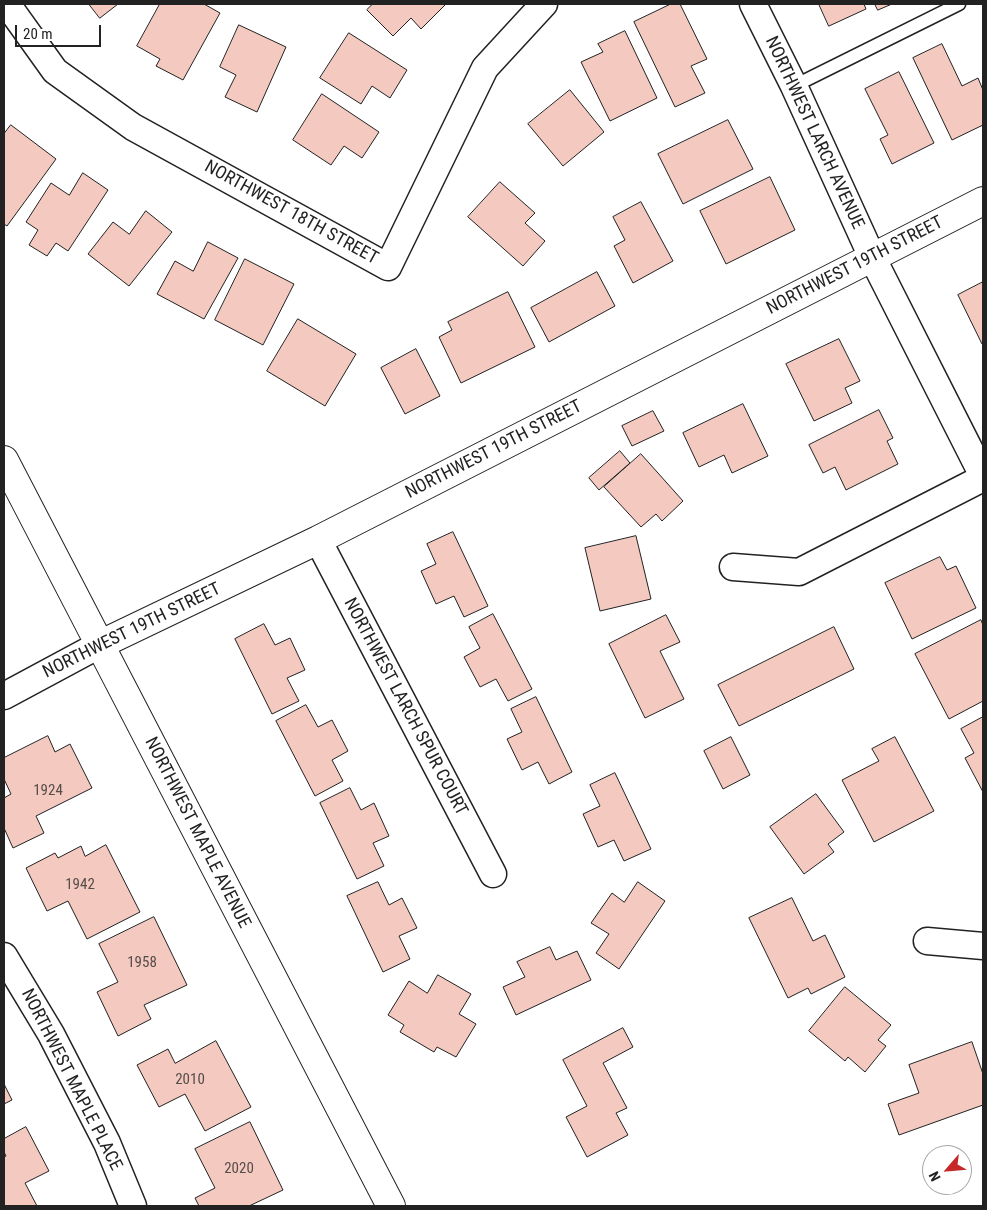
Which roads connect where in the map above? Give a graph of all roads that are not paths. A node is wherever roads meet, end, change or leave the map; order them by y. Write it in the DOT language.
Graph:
graph roads {
  1 [pos="7,4"];
  2 [pos="544,4"];
  3 [pos="753,4"];
  4 [pos="959,4"];
  5 [pos="794,86"];
  6 [pos="983,201"];
  7 [pos="872,257"];
  8 [pos="4,460"];
  9 [pos="983,477"];
  10 [pos="318,540"];
  11 [pos="733,567"];
  12 [pos="99,646"];
  13 [pos="4,696"];
  14 [pos="493,874"];
  15 [pos="927,941"];
  16 [pos="983,946"];
  17 [pos="4,956"];
  18 [pos="134,1206"];
  19 [pos="391,1206"];
  1 -- 2 [label="street, NORTHWEST 18TH STREET"];
  3 -- 5 [label="street, NORTHWEST LARCH AVENUE"];
  4 -- 5 [label="lane"];
  5 -- 7 [label="street, NORTHWEST LARCH AVENUE"];
  6 -- 7 [label="main road, NORTHWEST 19TH STREET"];
  7 -- 9 [label="street, NORTHWEST LARCH AVENUE"];
  7 -- 10 [label="main road, NORTHWEST 19TH STREET"];
  8 -- 12 [label="main road, NORTHWEST MAPLE AVENUE"];
  9 -- 11 [label="street"];
  10 -- 12 [label="main road, NORTHWEST 19TH STREET"];
  10 -- 14 [label="street, NORTHWEST LARCH SPUR COURT"];
  12 -- 13 [label="street, NORTHWEST 19TH STREET"];
  12 -- 19 [label="main road, NORTHWEST MAPLE AVENUE"];
  15 -- 16 [label="street"];
  17 -- 18 [label="street, NORTHWEST MAPLE PLACE"];
}
